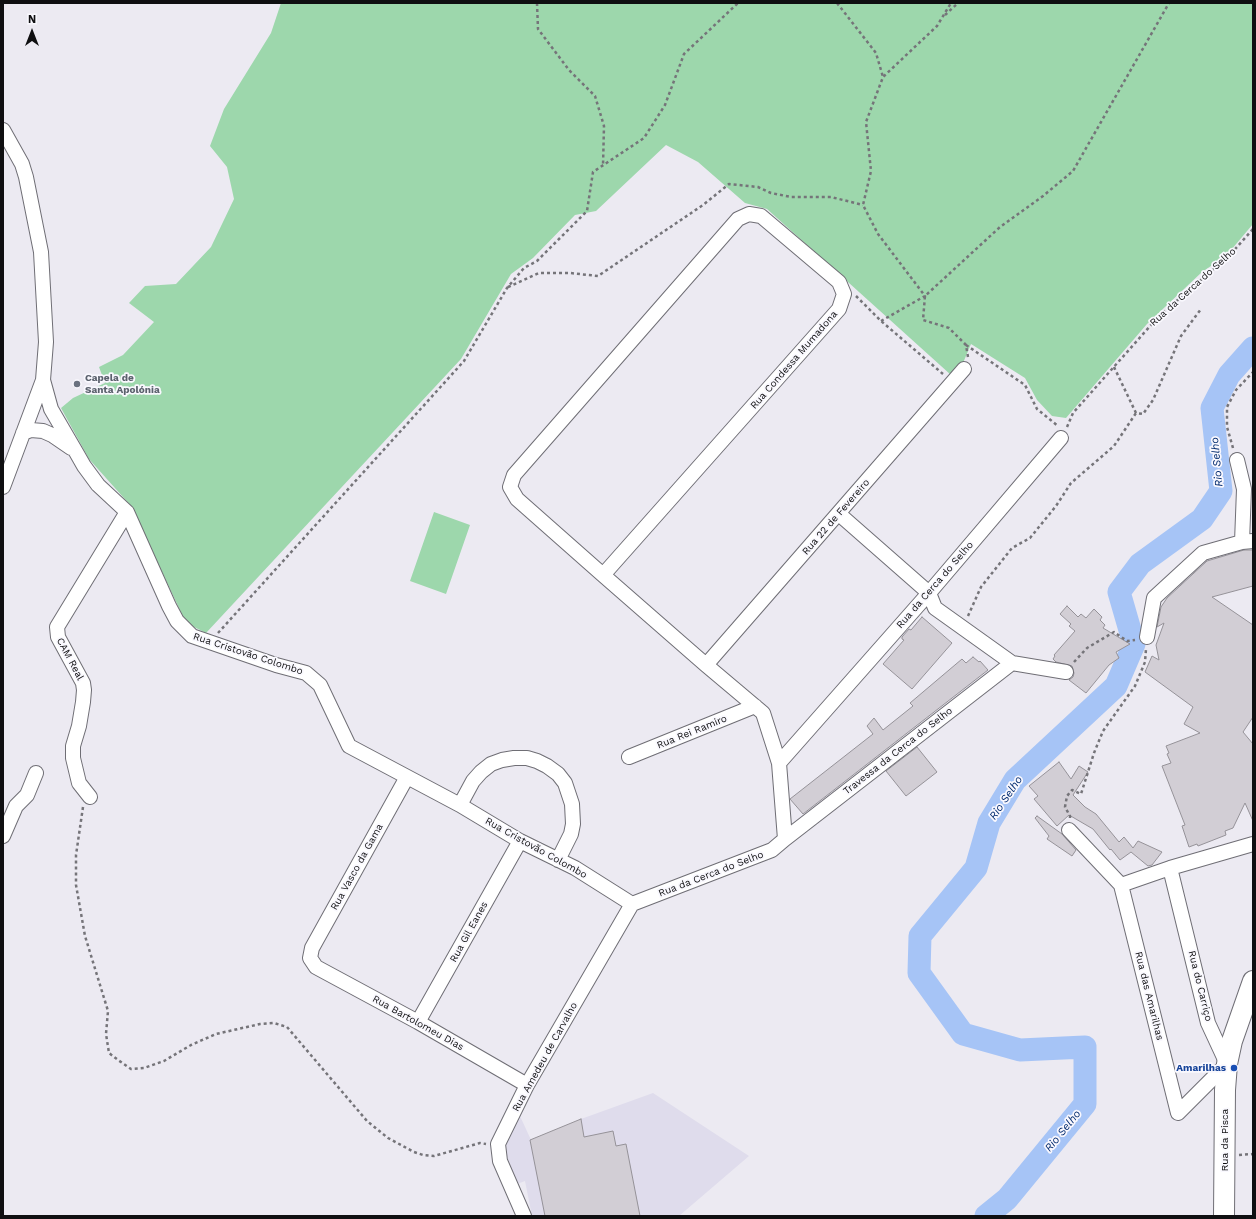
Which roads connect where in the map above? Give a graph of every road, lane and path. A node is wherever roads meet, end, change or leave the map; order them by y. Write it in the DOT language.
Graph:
graph roads {
  1 [pos="537,3"];
  2 [pos="738,3"];
  3 [pos="837,3"];
  4 [pos="951,3"];
  5 [pos="958,3"];
  6 [pos="1169,3"];
  7 [pos="942,18"];
  8 [pos="883,77"];
  9 [pos="3,130"];
  10 [pos="603,166"];
  11 [pos="863,205"];
  12 [pos="1253,229"];
  13 [pos="506,288"];
  14 [pos="844,294"];
  15 [pos="925,296"];
  16 [pos="1201,309"];
  17 [pos="881,321"];
  18 [pos="966,345"];
  19 [pos="1114,367"];
  20 [pos="964,369"];
  21 [pos="1253,372"];
  22 [pos="43,380"];
  23 [pos="952,383"];
  24 [pos="32,410"];
  25 [pos="1136,413"];
  26 [pos="23,433"];
  27 [pos="1063,435"];
  28 [pos="74,448"];
  29 [pos="1237,460"];
  30 [pos="3,487"];
  31 [pos="127,512"];
  32 [pos="839,514"];
  33 [pos="1248,542"];
  34 [pos="604,575"];
  35 [pos="929,593"];
  36 [pos="961,627"];
  37 [pos="1147,637"];
  38 [pos="1127,641"];
  39 [pos="210,642"];
  40 [pos="1012,663"];
  41 [pos="706,665"];
  42 [pos="1066,672"];
  43 [pos="755,706"];
  44 [pos="629,757"];
  45 [pos="779,763"];
  46 [pos="36,773"];
  47 [pos="407,777"];
  48 [pos="90,797"];
  49 [pos="460,805"];
  50 [pos="1069,825"];
  51 [pos="3,836"];
  52 [pos="785,839"];
  53 [pos="520,841"];
  54 [pos="1253,844"];
  55 [pos="558,860"];
  56 [pos="1170,868"];
  57 [pos="1121,885"];
  58 [pos="632,904"];
  59 [pos="310,958"];
  60 [pos="1253,981"];
  61 [pos="418,1022"];
  62 [pos="1227,1064"];
  63 [pos="527,1086"];
  64 [pos="498,1144"];
  65 [pos="524,1216"];
  66 [pos="1224,1216"];
  1 -- 10 [label="path"];
  2 -- 10 [label="path"];
  3 -- 8 [label="path"];
  4 -- 7 [label="path"];
  5 -- 7 [label="path"];
  6 -- 15 [label="path"];
  7 -- 8 [label="path"];
  8 -- 11 [label="path"];
  9 -- 22 [label="street"];
  10 -- 13 [label="path"];
  11 -- 13 [label="path"];
  11 -- 15 [label="path"];
  12 -- 19 [label="path, Rua da Cerca do Selho"];
  13 -- 39 [label="path"];
  14 -- 17 [label="path"];
  14 -- 34 [label="street, Rua Condessa Mumadona"];
  14 -- 34 [label="street"];
  15 -- 17 [label="path"];
  15 -- 18 [label="path"];
  16 -- 25 [label="path"];
  17 -- 23 [label="path"];
  18 -- 20 [label="path"];
  18 -- 27 [label="path"];
  19 -- 25 [label="path"];
  19 -- 27 [label="path, Rua da Cerca do Selho"];
  20 -- 23 [label="street, Rua 22 de Fevereiro"];
  21 -- 29 [label="path"];
  22 -- 24 [label="street"];
  22 -- 28 [label="street, Rua Cristovão Colombo"];
  23 -- 32 [label="street, Rua 22 de Fevereiro"];
  24 -- 26 [label="street"];
  24 -- 28 [label="street, Rua Cristovão Colombo"];
  25 -- 36 [label="path"];
  26 -- 28 [label="street, Rua Cristovão Colombo"];
  26 -- 30 [label="street"];
  27 -- 35 [label="street, Rua da Cerca do Selho"];
  28 -- 31 [label="street, Rua Cristovão Colombo"];
  29 -- 33 [label="street"];
  31 -- 39 [label="street, Rua Cristovão Colombo"];
  31 -- 48 [label="street, CAM Real"];
  32 -- 35 [label="street"];
  32 -- 41 [label="street, Rua 22 de Fevereiro"];
  33 -- 37 [label="street"];
  34 -- 41 [label="street"];
  35 -- 36 [label="street"];
  35 -- 45 [label="street, Rua da Cerca do Selho"];
  36 -- 40 [label="street"];
  37 -- 50 [label="path"];
  38 -- 42 [label="path"];
  39 -- 47 [label="street, Rua Cristovão Colombo"];
  40 -- 42 [label="street"];
  40 -- 52 [label="street, Travessa da Cerca do Selho"];
  41 -- 43 [label="street"];
  43 -- 44 [label="street, Rua Rei Ramiro"];
  43 -- 45 [label="street"];
  45 -- 52 [label="street"];
  46 -- 51 [label="street"];
  47 -- 49 [label="street, Rua Cristovão Colombo"];
  47 -- 59 [label="street, Rua Vasco da Gama"];
  48 -- 64 [label="path"];
  49 -- 53 [label="street, Rua Cristovão Colombo"];
  49 -- 55 [label="street"];
  50 -- 57 [label="street, Rua das Amarilhas"];
  52 -- 58 [label="street, Rua da Cerca do Selho"];
  53 -- 55 [label="street, Rua Cristovão Colombo"];
  53 -- 61 [label="street, Rua Gil Eanes"];
  54 -- 56 [label="street"];
  55 -- 58 [label="street, Rua Cristovão Colombo"];
  56 -- 57 [label="street"];
  56 -- 62 [label="street, Rua do Carriço"];
  57 -- 62 [label="street, Rua das Amarilhas"];
  58 -- 63 [label="street, Rua Amedeu de Carvalho"];
  59 -- 61 [label="street, Rua Bartolomeu Dias"];
  60 -- 62 [label="street"];
  61 -- 63 [label="street, Rua Bartolomeu Dias"];
  62 -- 66 [label="street, Rua da Pisca"];
  63 -- 64 [label="street, Rua Amedeu de Carvalho"];
  64 -- 65 [label="street"];
}
